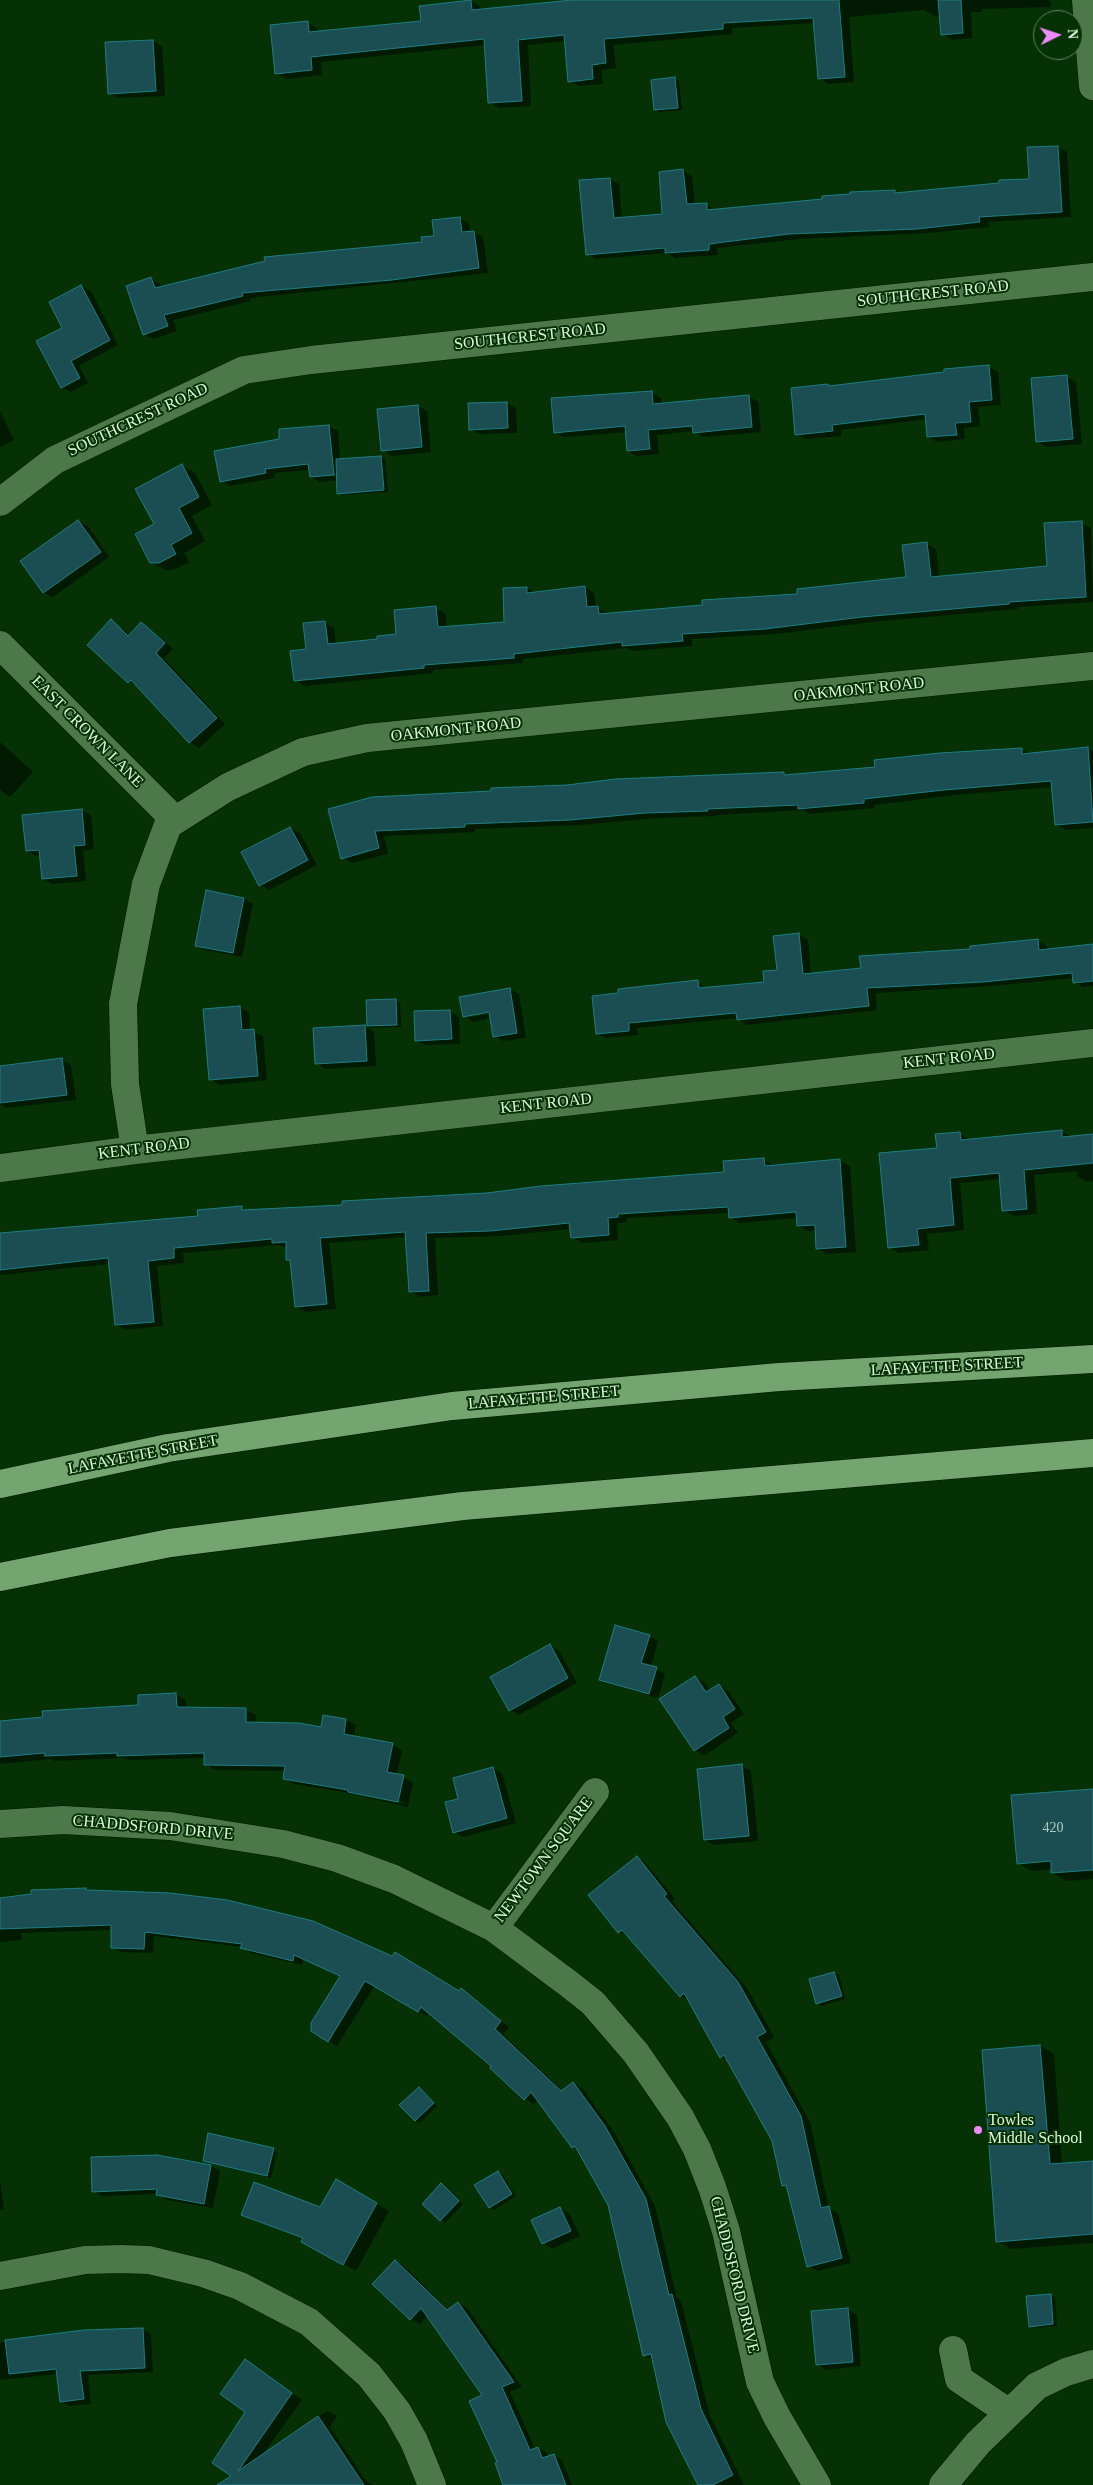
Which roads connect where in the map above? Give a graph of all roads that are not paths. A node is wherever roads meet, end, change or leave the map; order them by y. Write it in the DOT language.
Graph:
graph roads {
  1 [pos="1086,0"];
  2 [pos="1093,86"];
  3 [pos="1093,277"];
  4 [pos="0,502"];
  5 [pos="0,644"];
  6 [pos="1093,666"];
  7 [pos="175,820"];
  8 [pos="1093,1043"];
  9 [pos="135,1150"];
  10 [pos="0,1168"];
  11 [pos="1093,1359"];
  12 [pos="1093,1453"];
  13 [pos="0,1484"];
  14 [pos="0,1577"];
  15 [pos="595,1792"];
  16 [pos="0,1824"];
  17 [pos="494,1928"];
  18 [pos="0,2276"];
  19 [pos="953,2350"];
  20 [pos="1093,2364"];
  21 [pos="1008,2412"];
  22 [pos="432,2485"];
  23 [pos="817,2485"];
  24 [pos="943,2485"];
  1 -- 2 [label="street"];
  3 -- 4 [label="street, SOUTHCREST ROAD"];
  5 -- 7 [label="street, EAST CROWN LANE"];
  6 -- 7 [label="street, OAKMONT ROAD"];
  7 -- 9 [label="street, OAKMONT ROAD"];
  8 -- 9 [label="street, KENT ROAD"];
  9 -- 10 [label="street, KENT ROAD"];
  11 -- 13 [label="highway, LAFAYETTE STREET"];
  12 -- 14 [label="highway"];
  15 -- 17 [label="street, NEWTOWN SQUARE"];
  16 -- 17 [label="street, CHADDSFORD DRIVE"];
  17 -- 23 [label="street, CHADDSFORD DRIVE"];
  18 -- 22 [label="street"];
  19 -- 21 [label="street"];
  20 -- 21 [label="street"];
  21 -- 24 [label="street"];
}
